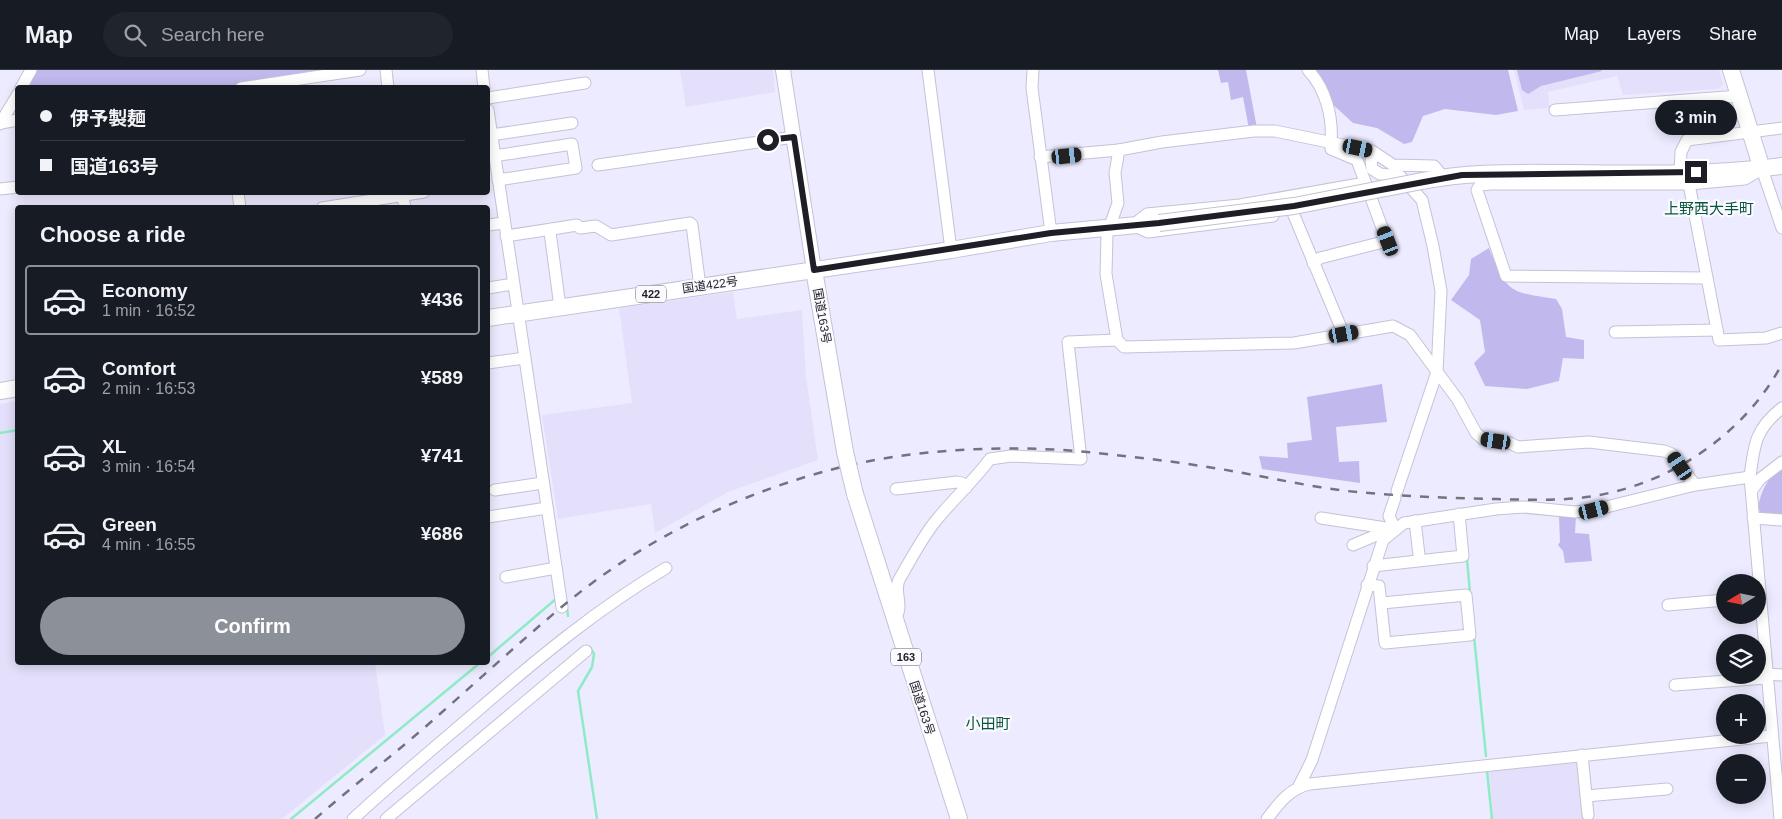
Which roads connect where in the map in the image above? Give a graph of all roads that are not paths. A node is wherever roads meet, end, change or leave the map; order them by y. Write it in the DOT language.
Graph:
graph roads {
  1 [pos="31,70"];
  2 [pos="360,70"];
  3 [pos="386,70"];
  4 [pos="482,70"];
  5 [pos="783,70"];
  6 [pos="928,70"];
  7 [pos="1033,70"];
  8 [pos="1308,70"];
  9 [pos="1731,70"];
  10 [pos="585,83"];
  11 [pos="23,85"];
  12 [pos="261,85"];
  13 [pos="388,85"];
  14 [pos="484,85"];
  15 [pos="1739,96"];
  16 [pos="490,98"];
  17 [pos="15,99"];
  18 [pos="1555,110"];
  19 [pos="15,120"];
  20 [pos="0,123"];
  21 [pos="572,123"];
  22 [pos="490,127"];
  23 [pos="1782,128"];
  24 [pos="1750,132"];
  25 [pos="491,135"];
  26 [pos="1293,135"];
  27 [pos="794,137"];
  28 [pos="1330,143"];
  29 [pos="1119,150"];
  30 [pos="1377,155"];
  31 [pos="494,156"];
  32 [pos="1040,157"];
  33 [pos="598,165"];
  34 [pos="1782,166"];
  35 [pos="1762,169"];
  36 [pos="1440,177"];
  37 [pos="1685,179"];
  38 [pos="495,181"];
  39 [pos="1365,183"];
  40 [pos="15,188"];
  41 [pos="0,190"];
  42 [pos="396,195"];
  43 [pos="1372,198"];
  44 [pos="339,205"];
  45 [pos="1293,213"];
  46 [pos="504,223"];
  47 [pos="490,225"];
  48 [pos="1133,225"];
  49 [pos="1110,226"];
  50 [pos="1782,228"];
  51 [pos="552,229"];
  52 [pos="1051,233"];
  53 [pos="506,236"];
  54 [pos="951,250"];
  55 [pos="1312,263"];
  56 [pos="814,270"];
  57 [pos="1707,278"];
  58 [pos="513,284"];
  59 [pos="700,287"];
  60 [pos="490,288"];
  61 [pos="560,307"];
  62 [pos="518,314"];
  63 [pos="490,318"];
  64 [pos="1717,330"];
  65 [pos="1615,332"];
  66 [pos="1782,333"];
  67 [pos="1344,334"];
  68 [pos="1117,340"];
  69 [pos="525,358"];
  70 [pos="490,363"];
  71 [pos="1437,372"];
  72 [pos="15,388"];
  73 [pos="0,391"];
  74 [pos="1782,408"];
  75 [pos="1782,462"];
  76 [pos="1750,477"];
  77 [pos="543,483"];
  78 [pos="1695,485"];
  79 [pos="966,488"];
  80 [pos="896,489"];
  81 [pos="495,490"];
  82 [pos="1752,490"];
  83 [pos="547,508"];
  84 [pos="1459,514"];
  85 [pos="490,517"];
  86 [pos="1321,518"];
  87 [pos="1753,518"];
  88 [pos="1782,520"];
  89 [pos="1415,521"];
  90 [pos="1388,529"];
  91 [pos="1353,546"];
  92 [pos="1419,555"];
  93 [pos="1373,566"];
  94 [pos="556,568"];
  95 [pos="666,568"];
  96 [pos="1757,574"];
  97 [pos="506,577"];
  98 [pos="1368,585"];
  99 [pos="561,600"];
  100 [pos="1716,601"];
  101 [pos="1382,603"];
  102 [pos="1668,605"];
  103 [pos="894,620"];
  104 [pos="586,651"];
  105 [pos="1782,675"];
  106 [pos="1766,676"];
  107 [pos="1716,681"];
  108 [pos="1676,685"];
  109 [pos="1771,736"];
  110 [pos="1582,755"];
  111 [pos="1299,786"];
  112 [pos="1667,789"];
  113 [pos="1586,796"];
  114 [pos="1588,815"];
  115 [pos="353,819"];
  116 [pos="386,819"];
  117 [pos="959,819"];
  118 [pos="1267,819"];
  119 [pos="1780,819"];
  1 -- 11 [label="street"];
  2 -- 12 [label="street"];
  3 -- 13 [label="street"];
  4 -- 14 [label="street"];
  5 -- 27 [label="main road"];
  6 -- 54 [label="street"];
  7 -- 32 [label="street"];
  8 -- 28 [label="street"];
  9 -- 15 [label="highway"];
  10 -- 16 [label="street"];
  15 -- 18 [label="street"];
  15 -- 24 [label="highway"];
  17 -- 20 [label="street"];
  19 -- 20 [label="street"];
  21 -- 25 [label="street"];
  22 -- 25 [label="street"];
  23 -- 24 [label="street"];
  24 -- 35 [label="highway"];
  24 -- 37 [label="street"];
  25 -- 31 [label="street"];
  26 -- 28 [label="street"];
  26 -- 29 [label="street"];
  26 -- 39 [label="street"];
  27 -- 33 [label="street"];
  27 -- 56 [label="main road"];
  28 -- 30 [label="street"];
  29 -- 32 [label="street"];
  29 -- 49 [label="street"];
  30 -- 36 [label="street"];
  30 -- 71 [label="street"];
  31 -- 38 [label="street"];
  31 -- 38 [label="street"];
  32 -- 52 [label="street"];
  34 -- 35 [label="highway, 国道163号"];
  35 -- 37 [label="highway, 国道163号"];
  35 -- 50 [label="street"];
  36 -- 37 [label="highway, 国道163号"];
  36 -- 48 [label="highway, 国道163号, bridge"];
  37 -- 57 [label="street"];
  37 -- 57 [label="street"];
  38 -- 46 [label="street"];
  39 -- 43 [label="street"];
  39 -- 48 [label="street"];
  40 -- 41 [label="street"];
  42 -- 44 [label="street"];
  43 -- 45 [label="street"];
  43 -- 55 [label="street"];
  45 -- 48 [label="street"];
  45 -- 55 [label="street"];
  46 -- 47 [label="street"];
  46 -- 53 [label="street"];
  48 -- 49 [label="highway, 国道163号"];
  49 -- 52 [label="highway, 国道163号"];
  49 -- 68 [label="street"];
  51 -- 53 [label="street"];
  51 -- 59 [label="street"];
  51 -- 61 [label="street"];
  52 -- 54 [label="highway, 国道163号"];
  53 -- 58 [label="street"];
  54 -- 56 [label="highway, 国道163号"];
  55 -- 67 [label="street"];
  56 -- 59 [label="highway, 国道422号 / 422"];
  56 -- 103 [label="highway, 国道163号 / 163, bridge"];
  57 -- 64 [label="street"];
  58 -- 60 [label="street"];
  58 -- 62 [label="street"];
  59 -- 61 [label="highway, 国道422号 / 422"];
  61 -- 62 [label="highway, 国道422号 / 422"];
  62 -- 63 [label="highway, 国道422号 / 422"];
  62 -- 69 [label="street"];
  64 -- 65 [label="street"];
  64 -- 66 [label="street"];
  67 -- 68 [label="street"];
  67 -- 71 [label="street"];
  68 -- 79 [label="street"];
  69 -- 70 [label="street"];
  69 -- 77 [label="street"];
  71 -- 78 [label="street"];
  71 -- 90 [label="street"];
  72 -- 73 [label="highway"];
  74 -- 76 [label="street"];
  75 -- 82 [label="street"];
  76 -- 78 [label="street"];
  76 -- 82 [label="street"];
  77 -- 81 [label="street"];
  77 -- 83 [label="street"];
  78 -- 84 [label="street"];
  79 -- 80 [label="street"];
  79 -- 103 [label="street"];
  82 -- 87 [label="street"];
  83 -- 85 [label="street"];
  83 -- 94 [label="street"];
  84 -- 89 [label="street"];
  84 -- 93 [label="street"];
  86 -- 90 [label="street"];
  87 -- 88 [label="street"];
  87 -- 96 [label="street"];
  89 -- 90 [label="street"];
  89 -- 92 [label="street"];
  90 -- 91 [label="street"];
  90 -- 93 [label="street"];
  93 -- 98 [label="street"];
  94 -- 97 [label="street"];
  94 -- 99 [label="street"];
  95 -- 115 [label="street"];
  98 -- 101 [label="street"];
  98 -- 111 [label="street"];
  100 -- 102 [label="street"];
  101 -- 101 [label="street"];
  103 -- 117 [label="highway, 国道163号 / 163"];
  104 -- 116 [label="street"];
  105 -- 106 [label="street"];
  106 -- 109 [label="street"];
  107 -- 108 [label="street"];
  109 -- 110 [label="street"];
  109 -- 119 [label="street"];
  110 -- 111 [label="street"];
  110 -- 113 [label="street"];
  111 -- 118 [label="street"];
  112 -- 113 [label="street"];
  113 -- 114 [label="street"];
}
